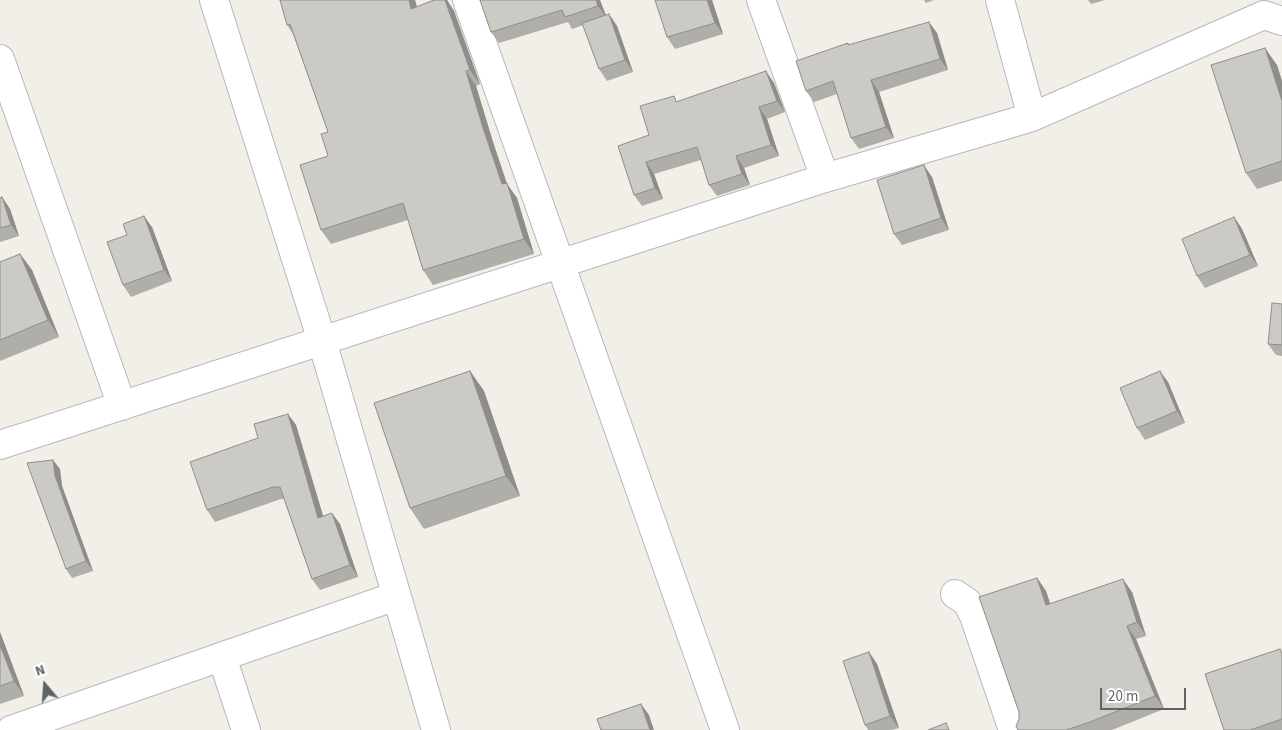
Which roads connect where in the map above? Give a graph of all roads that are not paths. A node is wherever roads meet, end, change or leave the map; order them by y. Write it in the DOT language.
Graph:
graph roads {
  1 [pos="214,0"];
  2 [pos="467,0"];
  3 [pos="761,0"];
  4 [pos="1000,0"];
  5 [pos="1273,12"];
  6 [pos="0,60"];
  7 [pos="1032,117"];
  8 [pos="825,178"];
  9 [pos="560,264"];
  10 [pos="322,341"];
  11 [pos="122,406"];
  12 [pos="0,445"];
  13 [pos="955,594"];
  14 [pos="396,596"];
  15 [pos="222,656"];
  16 [pos="20,728"];
  17 [pos="246,730"];
  18 [pos="436,730"];
  19 [pos="725,730"];
  20 [pos="1013,730"];
  1 -- 10 [label="street"];
  2 -- 9 [label="street"];
  3 -- 8 [label="street"];
  4 -- 7 [label="street"];
  5 -- 7 [label="street"];
  6 -- 11 [label="street"];
  7 -- 8 [label="street"];
  8 -- 9 [label="street"];
  9 -- 10 [label="street"];
  9 -- 19 [label="street"];
  10 -- 11 [label="street"];
  10 -- 14 [label="street"];
  11 -- 12 [label="street"];
  13 -- 20 [label="street"];
  14 -- 15 [label="street"];
  14 -- 18 [label="street"];
  15 -- 16 [label="street"];
  15 -- 17 [label="street"];
}
